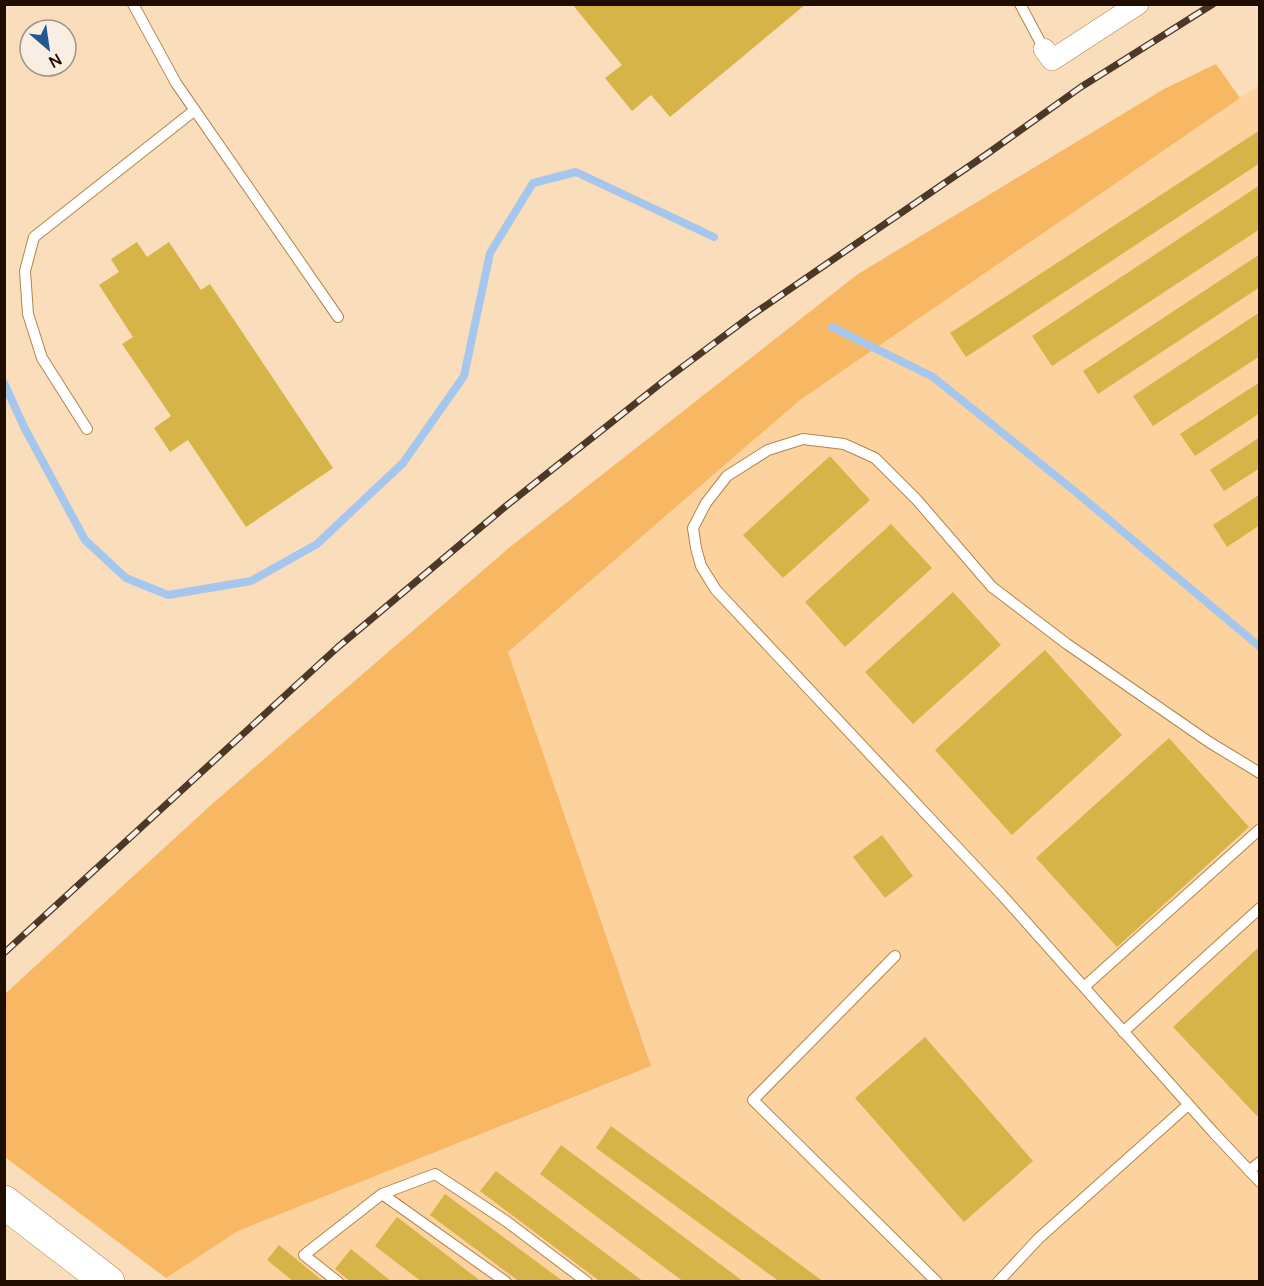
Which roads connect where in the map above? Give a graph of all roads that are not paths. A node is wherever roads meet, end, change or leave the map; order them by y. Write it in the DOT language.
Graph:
graph roads {
  1 [pos="133,4"];
  2 [pos="1020,4"];
  3 [pos="1138,4"];
  4 [pos="1048,55"];
  5 [pos="195,110"];
  6 [pos="338,317"];
  7 [pos="87,429"];
  8 [pos="1260,773"];
  9 [pos="1260,829"];
  10 [pos="1260,909"];
  11 [pos="895,956"];
  12 [pos="1084,987"];
  13 [pos="1124,1032"];
  14 [pos="1188,1105"];
  15 [pos="1260,1162"];
  16 [pos="1249,1171"];
  17 [pos="1260,1182"];
  18 [pos="382,1194"];
  19 [pos="4,1202"];
  20 [pos="108,1281"];
  21 [pos="338,1281"];
  22 [pos="506,1281"];
  23 [pos="586,1281"];
  24 [pos="937,1281"];
  25 [pos="998,1281"];
  1 -- 5 [label="lane"];
  2 -- 4 [label="lane"];
  3 -- 4 [label="street"];
  5 -- 6 [label="lane"];
  5 -- 7 [label="lane"];
  8 -- 12 [label="lane"];
  9 -- 12 [label="lane"];
  10 -- 13 [label="lane"];
  11 -- 24 [label="lane"];
  12 -- 13 [label="lane"];
  13 -- 14 [label="lane"];
  14 -- 16 [label="lane"];
  14 -- 25 [label="lane"];
  15 -- 16 [label="lane"];
  16 -- 17 [label="lane"];
  18 -- 21 [label="lane"];
  18 -- 22 [label="lane"];
  18 -- 23 [label="lane"];
  19 -- 20 [label="highway"];
}
